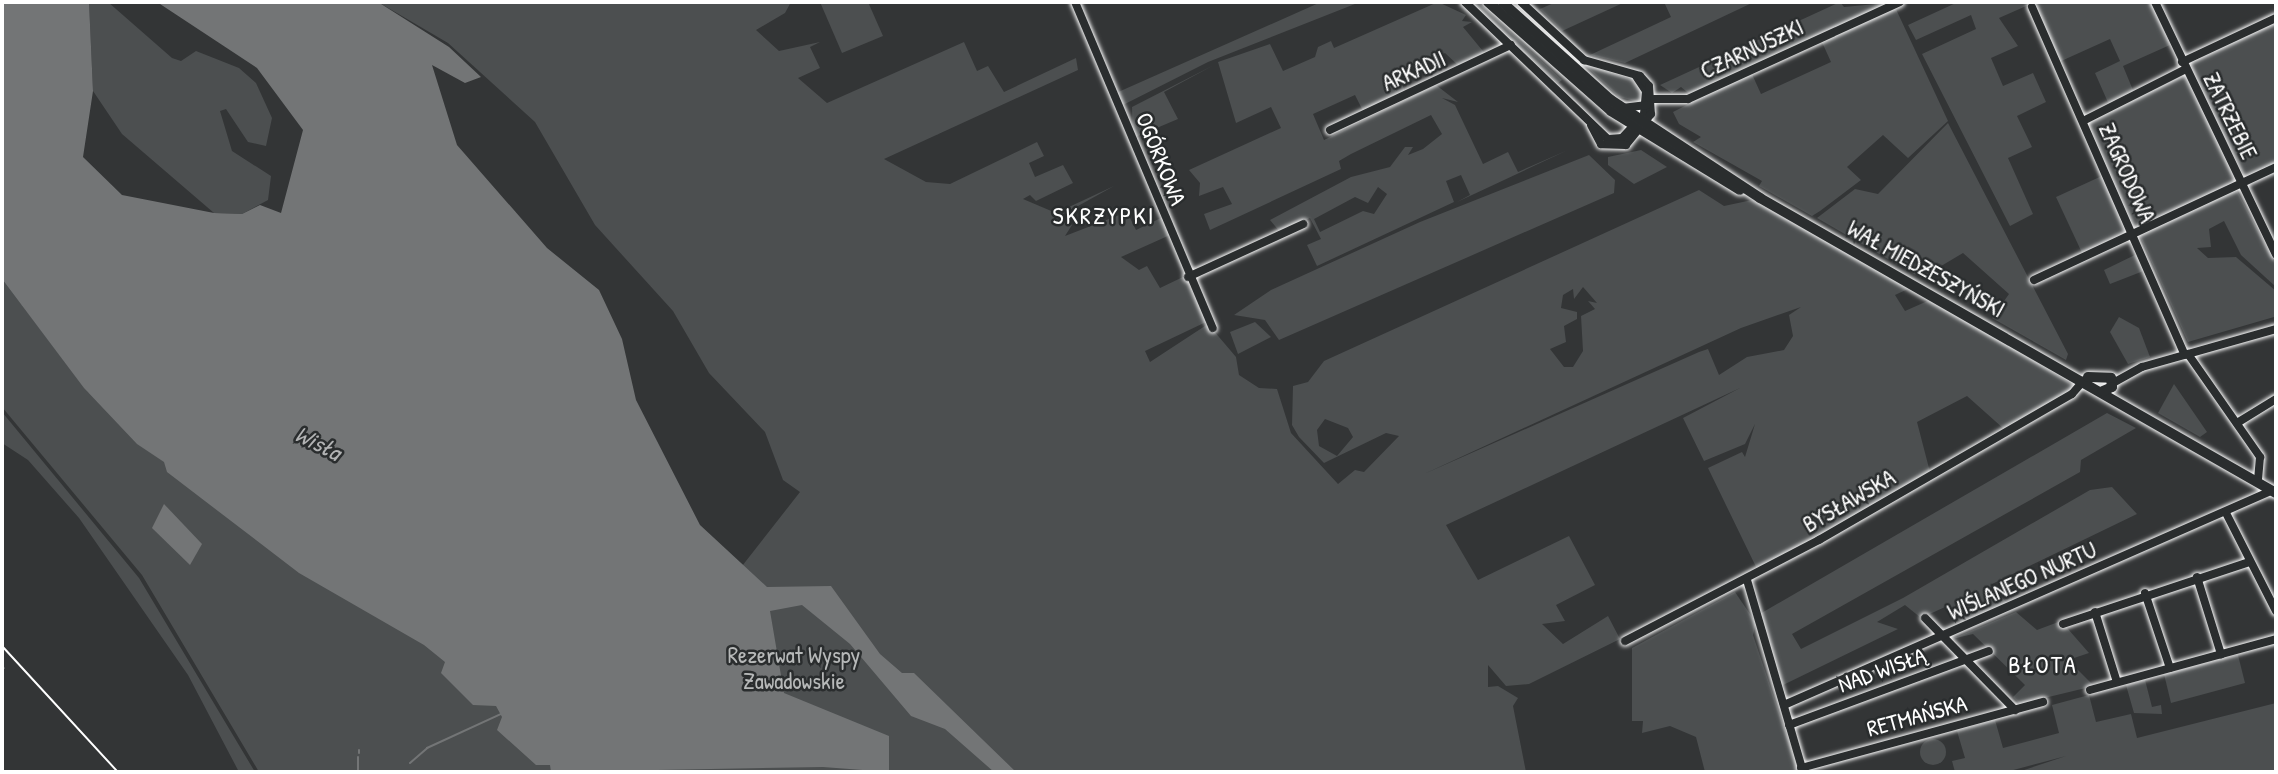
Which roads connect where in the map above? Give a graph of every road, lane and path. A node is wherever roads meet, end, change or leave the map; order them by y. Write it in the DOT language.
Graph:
graph roads {
  1 [pos="1075,2"];
  2 [pos="1465,2"];
  3 [pos="1488,2"];
  4 [pos="1502,2"];
  5 [pos="1521,2"];
  6 [pos="1900,2"];
  7 [pos="2155,2"];
  8 [pos="2032,7"];
  9 [pos="2276,18"];
  10 [pos="1511,44"];
  11 [pos="2184,66"];
  12 [pos="1650,102"];
  13 [pos="1622,108"];
  14 [pos="2083,121"];
  15 [pos="1639,126"];
  16 [pos="1330,130"];
  17 [pos="2276,167"];
  18 [pos="2241,183"];
  19 [pos="1303,224"];
  20 [pos="2132,233"];
  21 [pos="2276,255"];
  22 [pos="1188,277"];
  23 [pos="2034,280"];
  24 [pos="1213,328"];
  25 [pos="2276,328"];
  26 [pos="2187,354"];
  27 [pos="2073,374"];
  28 [pos="2084,380"];
  29 [pos="2106,383"];
  30 [pos="2276,400"];
  31 [pos="2237,423"];
  32 [pos="2258,478"];
  33 [pos="2275,491"];
  34 [pos="2226,513"];
  35 [pos="2249,562"];
  36 [pos="2197,577"];
  37 [pos="1747,580"];
  38 [pos="2145,593"];
  39 [pos="2276,611"];
  40 [pos="2095,612"];
  41 [pos="1926,618"];
  42 [pos="2063,624"];
  43 [pos="1944,636"];
  44 [pos="2276,639"];
  45 [pos="1625,641"];
  46 [pos="1989,650"];
  47 [pos="2221,654"];
  48 [pos="1969,658"];
  49 [pos="2169,667"];
  50 [pos="2117,682"];
  51 [pos="2090,690"];
  52 [pos="2043,702"];
  53 [pos="1784,705"];
  54 [pos="2015,710"];
  55 [pos="1789,725"];
  56 [pos="1802,770"];
  1 -- 22 [label="street, OGÓRKOWA"];
  2 -- 10 [label="street"];
  3 -- 15 [label="main road, WAŁ MIEDZESZYŃSKI"];
  4 -- 13 [label="main road, WAŁ MIEDZESZYŃSKI"];
  5 -- 12 [label="street"];
  6 -- 12 [label="street, CZARNUSZKI"];
  7 -- 11 [label="street, ZATRZEBIE"];
  8 -- 14 [label="street, ZAGRODOWA"];
  9 -- 11 [label="street"];
  10 -- 15 [label="street"];
  10 -- 16 [label="street, ARKADII"];
  11 -- 14 [label="street"];
  11 -- 18 [label="street, ZATRZEBIE"];
  12 -- 13 [label="street, CZARNUSZKI"];
  12 -- 15 [label="street"];
  13 -- 15 [label="main road, WAŁ MIEDZESZYŃSKI"];
  14 -- 20 [label="street, ZAGRODOWA"];
  15 -- 27 [label="main road, WAŁ MIEDZESZYŃSKI"];
  17 -- 18 [label="street"];
  18 -- 20 [label="street"];
  18 -- 21 [label="street, ZATRZEBIE"];
  19 -- 22 [label="street"];
  20 -- 23 [label="street"];
  20 -- 26 [label="street, ZAGRODOWA"];
  22 -- 24 [label="street, OGÓRKOWA"];
  25 -- 26 [label="street"];
  26 -- 29 [label="street"];
  26 -- 31 [label="street, ZAGRODOWA"];
  27 -- 28 [label="main road, WAŁ MIEDZESZYŃSKI"];
  27 -- 29 [label="main road, WAŁ MIEDZESZYŃSKI"];
  28 -- 29 [label="main road, WAŁ MIEDZESZYŃSKI"];
  28 -- 37 [label="street, BYSŁAWSKA"];
  29 -- 32 [label="main road, WAŁ MIEDZESZYŃSKI"];
  30 -- 31 [label="street"];
  31 -- 32 [label="street, ZAGRODOWA"];
  32 -- 33 [label="main road, WAŁ MIEDZESZYŃSKI"];
  33 -- 34 [label="street, WIŚLANEGO NURTU"];
  34 -- 35 [label="street"];
  34 -- 43 [label="street, WIŚLANEGO NURTU"];
  35 -- 36 [label="street"];
  35 -- 39 [label="street"];
  36 -- 38 [label="street"];
  36 -- 47 [label="street"];
  37 -- 45 [label="street, BYSŁAWSKA"];
  37 -- 53 [label="street"];
  38 -- 40 [label="street"];
  38 -- 49 [label="street"];
  40 -- 42 [label="street"];
  40 -- 50 [label="street"];
  41 -- 43 [label="street"];
  43 -- 48 [label="street"];
  43 -- 53 [label="street, WIŚLANEGO NURTU"];
  44 -- 47 [label="street"];
  46 -- 48 [label="street, NAD WISŁĄ"];
  47 -- 49 [label="street"];
  48 -- 54 [label="street"];
  48 -- 55 [label="street, NAD WISŁĄ"];
  49 -- 50 [label="street"];
  50 -- 51 [label="street"];
  52 -- 54 [label="street, RETMAŃSKA"];
  53 -- 55 [label="street"];
  54 -- 56 [label="street, RETMAŃSKA"];
  55 -- 56 [label="street"];
}
